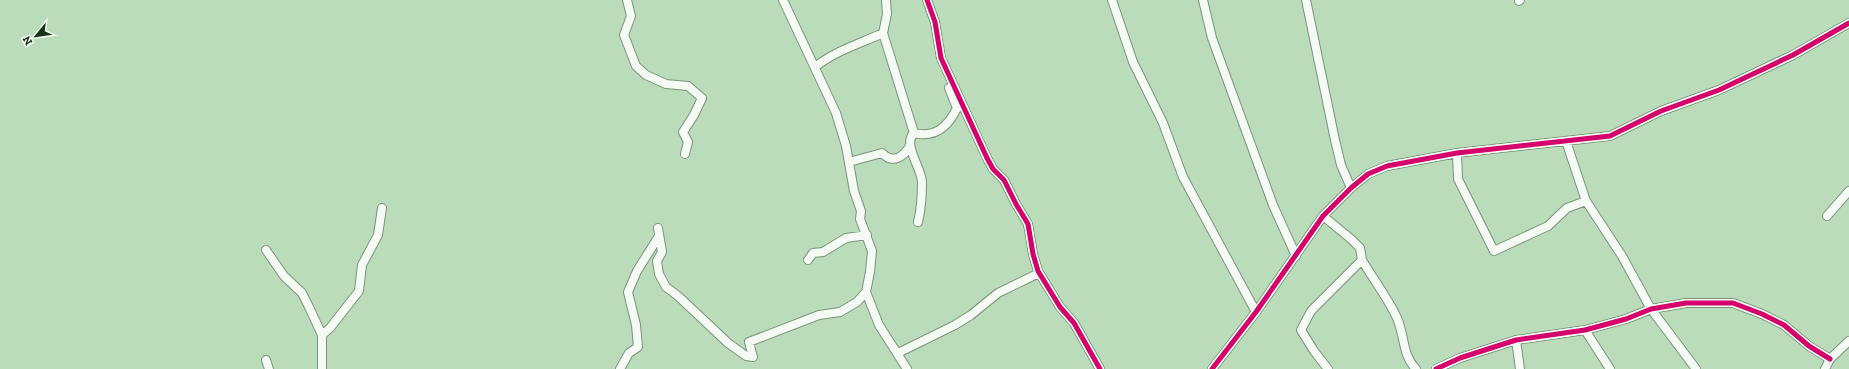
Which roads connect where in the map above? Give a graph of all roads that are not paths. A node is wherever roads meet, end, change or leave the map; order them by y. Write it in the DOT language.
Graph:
graph roads {
  1 [pos="627,0"];
  2 [pos="783,0"];
  3 [pos="886,0"];
  4 [pos="928,0"];
  5 [pos="1112,0"];
  6 [pos="1203,0"];
  7 [pos="1306,0"];
  8 [pos="1849,23"];
  9 [pos="883,34"];
  10 [pos="941,58"];
  11 [pos="815,67"];
  12 [pos="914,133"];
  13 [pos="1566,141"];
  14 [pos="910,145"];
  15 [pos="1457,153"];
  16 [pos="685,154"];
  17 [pos="848,162"];
  18 [pos="1351,188"];
  19 [pos="1849,191"];
  20 [pos="1586,201"];
  21 [pos="382,208"];
  22 [pos="1323,216"];
  23 [pos="1827,216"];
  24 [pos="918,222"];
  25 [pos="867,235"];
  26 [pos="266,250"];
  27 [pos="1296,256"];
  28 [pos="808,260"];
  29 [pos="1362,260"];
  30 [pos="1039,273"];
  31 [pos="866,292"];
  32 [pos="1651,309"];
  33 [pos="1256,312"];
  34 [pos="1585,330"];
  35 [pos="322,335"];
  36 [pos="1516,340"];
  37 [pos="1849,341"];
  38 [pos="898,353"];
  39 [pos="1830,358"];
  40 [pos="266,360"];
  41 [pos="269,369"];
  42 [pos="322,369"];
  43 [pos="620,369"];
  44 [pos="907,369"];
  45 [pos="1100,369"];
  46 [pos="1212,369"];
  47 [pos="1328,369"];
  48 [pos="1416,369"];
  49 [pos="1436,369"];
  50 [pos="1520,369"];
  51 [pos="1610,369"];
  52 [pos="1696,369"];
  53 [pos="1825,369"];
  1 -- 16 [label="street"];
  2 -- 11 [label="street"];
  3 -- 9 [label="street"];
  4 -- 10 [label="street"];
  5 -- 33 [label="street"];
  6 -- 27 [label="street"];
  7 -- 18 [label="street"];
  8 -- 13 [label="street"];
  9 -- 11 [label="street"];
  9 -- 12 [label="street"];
  10 -- 12 [label="street"];
  10 -- 30 [label="street"];
  11 -- 17 [label="street"];
  12 -- 14 [label="street"];
  13 -- 15 [label="street"];
  13 -- 20 [label="street"];
  14 -- 17 [label="street"];
  14 -- 24 [label="street"];
  15 -- 18 [label="street"];
  15 -- 20 [label="street"];
  17 -- 25 [label="street"];
  18 -- 22 [label="street"];
  19 -- 23 [label="street"];
  20 -- 32 [label="street"];
  21 -- 35 [label="street"];
  22 -- 27 [label="street"];
  22 -- 29 [label="street"];
  25 -- 28 [label="street"];
  25 -- 31 [label="street"];
  26 -- 35 [label="street"];
  27 -- 33 [label="street"];
  29 -- 47 [label="street"];
  29 -- 48 [label="street"];
  30 -- 38 [label="street"];
  30 -- 45 [label="street"];
  31 -- 38 [label="street"];
  31 -- 43 [label="street"];
  32 -- 34 [label="street"];
  32 -- 39 [label="street"];
  32 -- 52 [label="street"];
  33 -- 46 [label="street"];
  34 -- 36 [label="street"];
  34 -- 51 [label="street"];
  35 -- 42 [label="street"];
  36 -- 49 [label="street"];
  36 -- 50 [label="street"];
  37 -- 39 [label="street"];
  38 -- 44 [label="street"];
  39 -- 53 [label="street"];
  40 -- 41 [label="street"];
}
